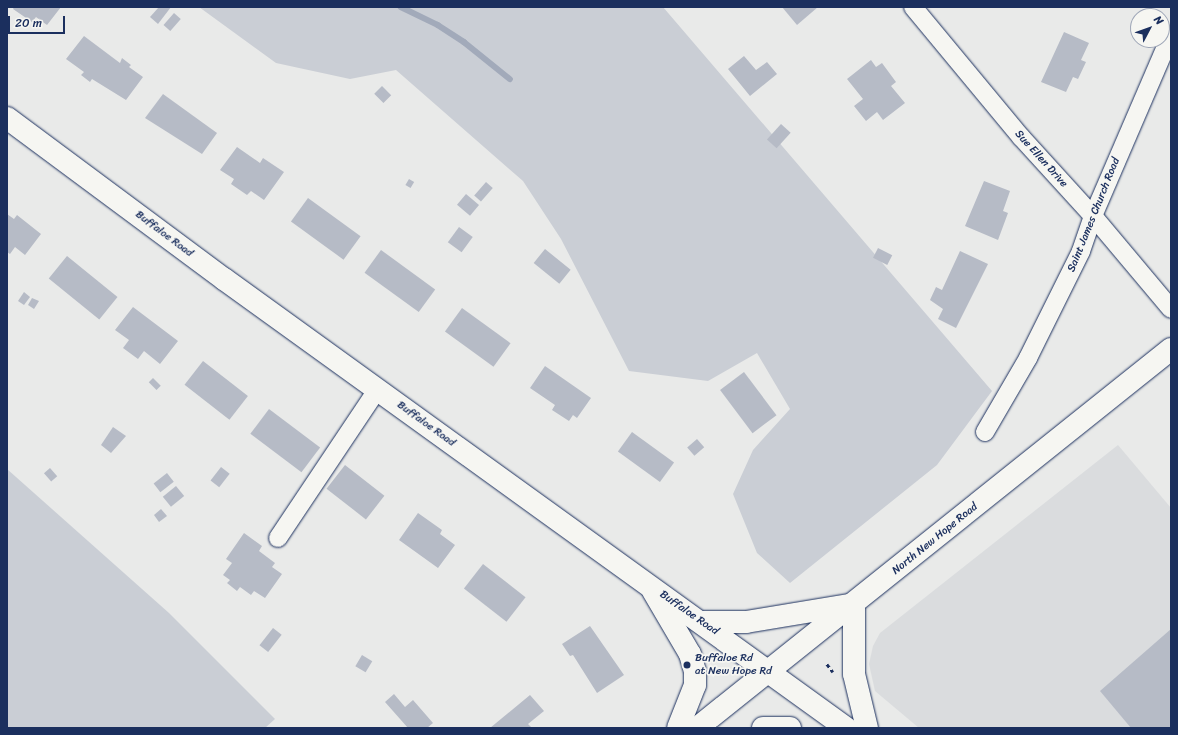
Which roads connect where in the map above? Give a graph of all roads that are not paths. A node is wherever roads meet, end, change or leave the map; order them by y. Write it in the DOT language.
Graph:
graph roads {
  1 [pos="914,7"];
  2 [pos="1171,35"];
  3 [pos="7,118"];
  4 [pos="1093,216"];
  5 [pos="1171,309"];
  6 [pos="1171,349"];
  7 [pos="377,390"];
  8 [pos="985,432"];
  9 [pos="278,538"];
  10 [pos="648,583"];
  11 [pos="854,604"];
  12 [pos="702,622"];
  13 [pos="769,671"];
  14 [pos="678,728"];
  15 [pos="697,728"];
  16 [pos="763,728"];
  17 [pos="790,728"];
  18 [pos="846,728"];
  19 [pos="867,728"];
  1 -- 4 [label="street, Sue Ellen Drive"];
  2 -- 4 [label="street, Saint James Church Road"];
  3 -- 7 [label="main road, Buffaloe Road"];
  4 -- 5 [label="street, Sue Ellen Drive"];
  4 -- 8 [label="street, Saint James Church Road"];
  6 -- 11 [label="main road, North New Hope Road"];
  7 -- 9 [label="street"];
  7 -- 10 [label="main road, Buffaloe Road"];
  10 -- 12 [label="main road, Buffaloe Road"];
  10 -- 14 [label="main road"];
  11 -- 12 [label="main road"];
  11 -- 13 [label="main road, North New Hope Road"];
  11 -- 19 [label="main road"];
  12 -- 13 [label="main road, Buffaloe Road"];
  13 -- 15 [label="main road, North New Hope Road"];
  13 -- 18 [label="main road, Buffaloe Road"];
  16 -- 17 [label="main road"];
}
